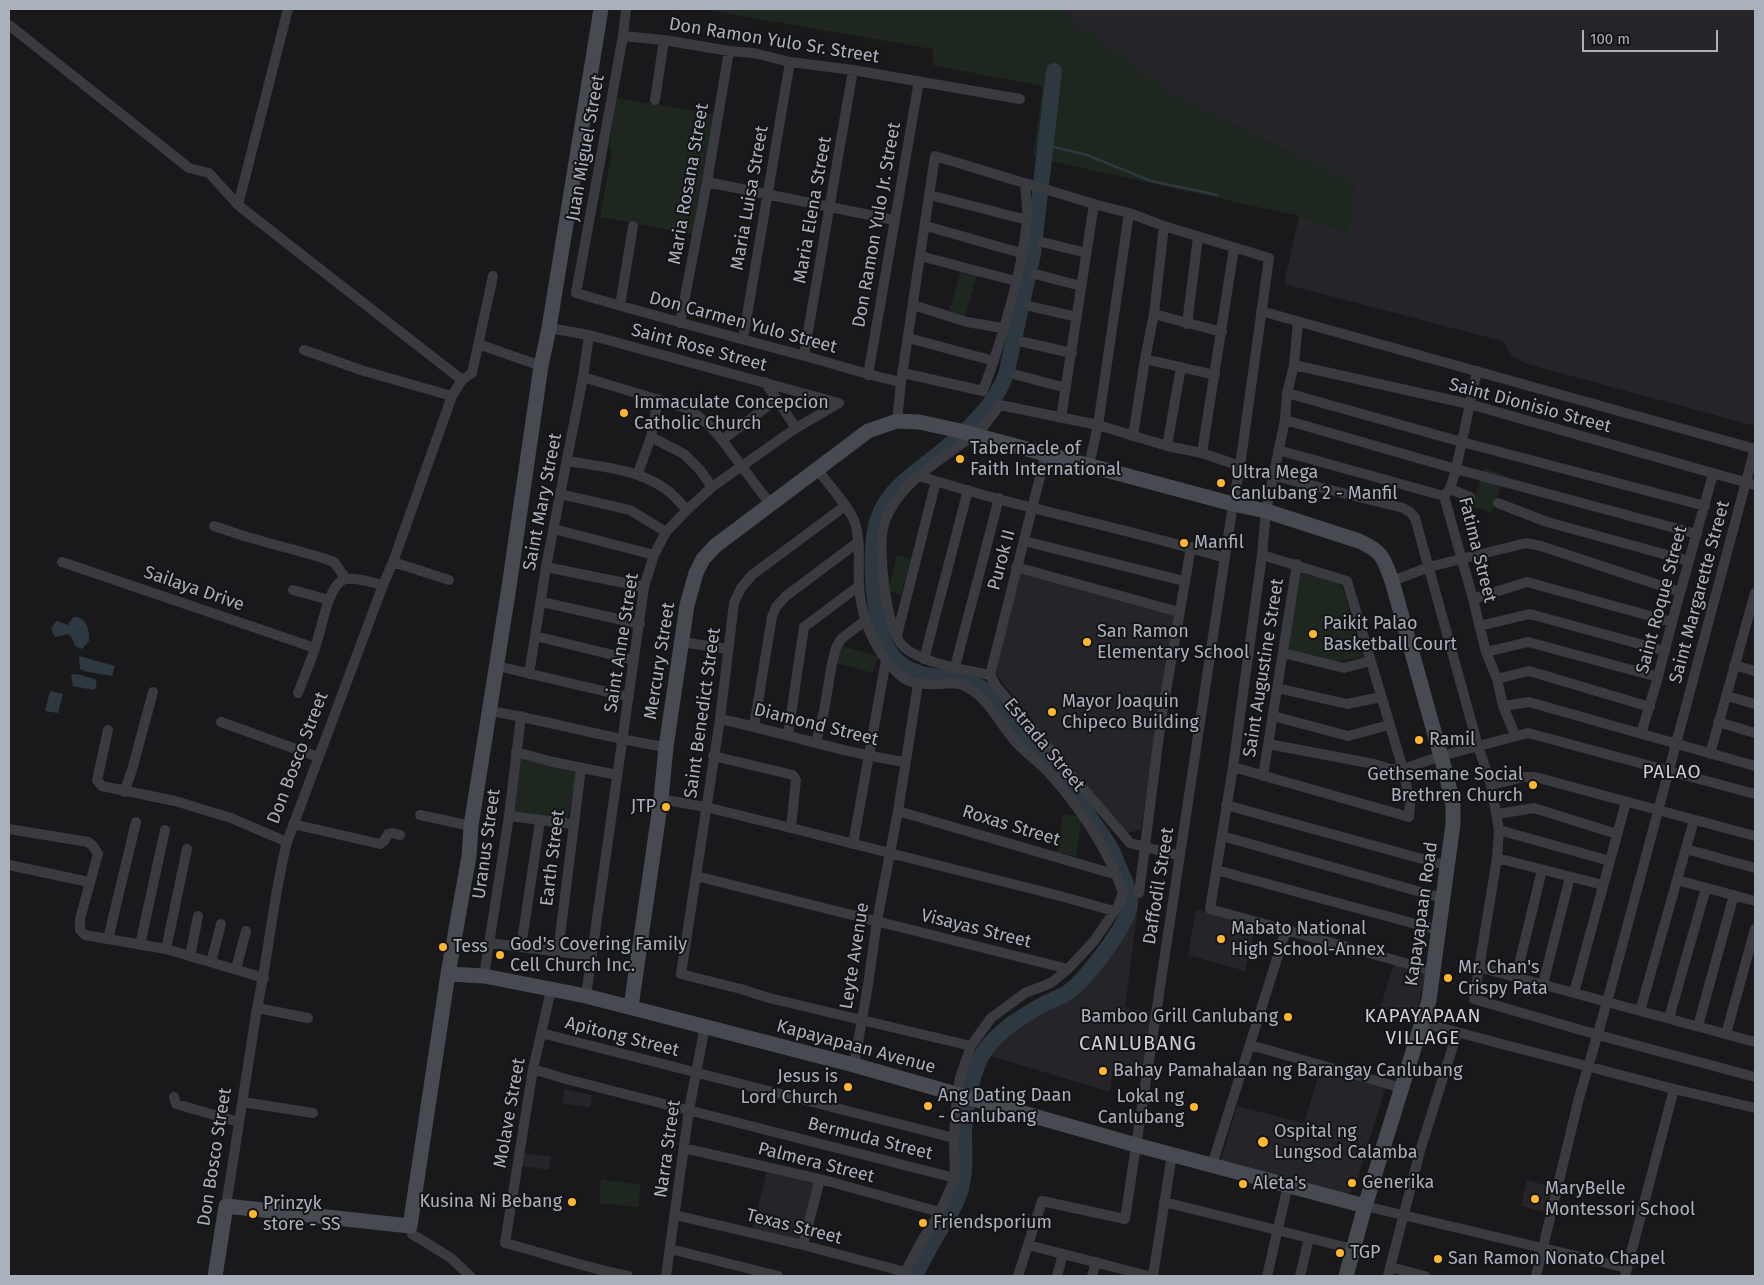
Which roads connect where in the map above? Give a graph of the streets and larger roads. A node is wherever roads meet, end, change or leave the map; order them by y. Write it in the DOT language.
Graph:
graph roads {
  1 [pos="288,9"];
  2 [pos="601,9"];
  3 [pos="626,9"];
  4 [pos="9,25"];
  5 [pos="623,36"];
  6 [pos="664,40"];
  7 [pos="729,51"];
  8 [pos="790,62"];
  9 [pos="853,70"];
  10 [pos="919,80"];
  11 [pos="1020,99"];
  12 [pos="655,100"];
  13 [pos="707,182"];
  14 [pos="1028,184"];
  15 [pos="767,194"];
  16 [pos="930,195"];
  17 [pos="1094,204"];
  18 [pos="238,205"];
  19 [pos="831,206"];
  20 [pos="1129,213"];
  21 [pos="894,220"];
  22 [pos="1027,220"];
  23 [pos="633,226"];
  24 [pos="926,226"];
  25 [pos="1164,226"];
  26 [pos="1198,237"];
  27 [pos="1042,242"];
  28 [pos="1234,248"];
  29 [pos="1021,253"];
  30 [pos="1086,253"];
  31 [pos="920,256"];
  32 [pos="1035,274"];
  33 [pos="494,276"];
  34 [pos="1016,281"];
  35 [pos="1081,286"];
  36 [pos="576,293"];
  37 [pos="913,305"];
  38 [pos="620,306"];
  39 [pos="1029,306"];
  40 [pos="1262,310"];
  41 [pos="1154,314"];
  42 [pos="1077,317"];
  43 [pos="1298,322"];
  44 [pos="680,323"];
  45 [pos="1187,324"];
  46 [pos="550,328"];
  47 [pos="1003,328"];
  48 [pos="1222,332"];
  49 [pos="589,336"];
  50 [pos="908,338"];
  51 [pos="743,339"];
  52 [pos="1023,342"];
  53 [pos="478,344"];
  54 [pos="304,350"];
  55 [pos="1072,353"];
  56 [pos="804,356"];
  57 [pos="1145,359"];
  58 [pos="994,360"];
  59 [pos="1294,365"];
  60 [pos="541,366"];
  61 [pos="1181,366"];
  62 [pos="1477,371"];
  63 [pos="868,375"];
  64 [pos="1016,375"];
  65 [pos="1215,375"];
  66 [pos="583,377"];
  67 [pos="902,378"];
  68 [pos="462,380"];
  69 [pos="765,382"];
  70 [pos="1066,388"];
  71 [pos="1287,393"];
  72 [pos="452,396"];
  73 [pos="658,398"];
  74 [pos="776,400"];
  75 [pos="839,402"];
  76 [pos="1469,404"];
  77 [pos="1061,418"];
  78 [pos="1285,420"];
  79 [pos="896,421"];
  80 [pos="1098,425"];
  81 [pos="796,428"];
  82 [pos="966,432"];
  83 [pos="1133,436"];
  84 [pos="651,437"];
  85 [pos="722,440"];
  86 [pos="1462,442"];
  87 [pos="1167,446"];
  88 [pos="1755,449"];
  89 [pos="1278,450"];
  90 [pos="1046,453"];
  91 [pos="1202,453"];
  92 [pos="567,461"];
  93 [pos="1089,464"];
  94 [pos="1240,466"];
  95 [pos="743,467"];
  96 [pos="1456,469"];
  97 [pos="818,470"];
  98 [pos="638,474"];
  99 [pos="1713,474"];
  100 [pos="920,476"];
  101 [pos="1274,476"];
  102 [pos="936,481"];
  103 [pos="1750,484"];
  104 [pos="712,487"];
  105 [pos="968,490"];
  106 [pos="1447,492"];
  107 [pos="560,494"];
  108 [pos="1470,497"];
  109 [pos="999,498"];
  110 [pos="1498,503"];
  111 [pos="770,504"];
  112 [pos="1233,504"];
  113 [pos="844,506"];
  114 [pos="1705,506"];
  115 [pos="1033,508"];
  116 [pos="687,510"];
  117 [pos="1266,511"];
  118 [pos="214,526"];
  119 [pos="554,529"];
  120 [pos="666,532"];
  121 [pos="1697,534"];
  122 [pos="1024,541"];
  123 [pos="858,542"];
  124 [pos="1191,547"];
  125 [pos="654,554"];
  126 [pos="1262,555"];
  127 [pos="1225,558"];
  128 [pos="1462,559"];
  129 [pos="62,562"];
  130 [pos="393,562"];
  131 [pos="1689,562"];
  132 [pos="1297,564"];
  133 [pos="546,567"];
  134 [pos="1429,567"];
  135 [pos="1016,568"];
  136 [pos="346,579"];
  137 [pos="449,580"];
  138 [pos="1184,580"];
  139 [pos="1392,581"];
  140 [pos="383,585"];
  141 [pos="859,586"];
  142 [pos="644,587"];
  143 [pos="294,590"];
  144 [pos="1680,592"];
  145 [pos="1755,592"];
  146 [pos="1473,599"];
  147 [pos="329,600"];
  148 [pos="542,602"];
  149 [pos="1179,612"];
  150 [pos="866,620"];
  151 [pos="1672,622"];
  152 [pos="640,624"];
  153 [pos="1480,626"];
  154 [pos="535,636"];
  155 [pos="897,637"];
  156 [pos="682,642"];
  157 [pos="315,648"];
  158 [pos="728,649"];
  159 [pos="1665,651"];
  160 [pos="1486,652"];
  161 [pos="1283,653"];
  162 [pos="924,659"];
  163 [pos="634,660"];
  164 [pos="886,660"];
  165 [pos="1370,661"];
  166 [pos="1734,665"];
  167 [pos="497,666"];
  168 [pos="955,667"];
  169 [pos="1755,671"];
  170 [pos="529,674"];
  171 [pos="990,675"];
  172 [pos="1658,677"];
  173 [pos="1497,679"];
  174 [pos="918,684"];
  175 [pos="1277,688"];
  176 [pos="153,692"];
  177 [pos="298,693"];
  178 [pos="1727,696"];
  179 [pos="629,697"];
  180 [pos="1381,697"];
  181 [pos="1755,704"];
  182 [pos="1503,706"];
  183 [pos="1650,707"];
  184 [pos="490,711"];
  185 [pos="520,716"];
  186 [pos="1273,716"];
  187 [pos="720,719"];
  188 [pos="221,722"];
  189 [pos="1718,722"];
  190 [pos="1389,725"];
  191 [pos="754,726"];
  192 [pos="108,730"];
  193 [pos="1755,733"];
  194 [pos="1642,734"];
  195 [pos="788,735"];
  196 [pos="1515,735"];
  197 [pos="623,740"];
  198 [pos="816,743"];
  199 [pos="1268,744"];
  200 [pos="1676,745"];
  201 [pos="1478,746"];
  202 [pos="666,747"];
  203 [pos="516,752"];
  204 [pos="1710,754"];
  205 [pos="713,756"];
  206 [pos="1441,756"];
  207 [pos="318,757"];
  208 [pos="870,757"];
  209 [pos="905,762"];
  210 [pos="1755,766"];
  211 [pos="581,768"];
  212 [pos="1233,768"];
  213 [pos="1403,770"];
  214 [pos="1669,771"];
  215 [pos="618,775"];
  216 [pos="1263,776"];
  217 [pos="1491,785"];
  218 [pos="124,792"];
  219 [pos="1755,794"];
  220 [pos="661,799"];
  221 [pos="1626,802"];
  222 [pos="1226,805"];
  223 [pos="706,807"];
  224 [pos="898,811"];
  225 [pos="1658,811"];
  226 [pos="1497,814"];
  227 [pos="420,815"];
  228 [pos="509,816"];
  229 [pos="1694,820"];
  230 [pos="540,821"];
  231 [pos="136,822"];
  232 [pos="293,824"];
  233 [pos="573,824"];
  234 [pos="472,826"];
  235 [pos="790,828"];
  236 [pos="9,829"];
  237 [pos="165,830"];
  238 [pos="1499,830"];
  239 [pos="1617,834"];
  240 [pos="400,835"];
  241 [pos="1222,836"];
  242 [pos="1755,836"];
  243 [pos="287,842"];
  244 [pos="853,844"];
  245 [pos="1146,847"];
  246 [pos="188,849"];
  247 [pos="1686,849"];
  248 [pos="889,852"];
  249 [pos="1180,856"];
  250 [pos="1497,858"];
  251 [pos="1610,861"];
  252 [pos="9,865"];
  253 [pos="1448,866"];
  254 [pos="1755,868"];
  255 [pos="1216,870"];
  256 [pos="1542,870"];
  257 [pos="1114,874"];
  258 [pos="696,876"];
  259 [pos="1570,877"];
  260 [pos="1677,880"];
  261 [pos="89,882"];
  262 [pos="1603,885"];
  263 [pos="1706,888"];
  264 [pos="1139,893"];
  265 [pos="1734,895"];
  266 [pos="1442,898"];
  267 [pos="1755,901"];
  268 [pos="1114,911"];
  269 [pos="198,916"];
  270 [pos="877,921"];
  271 [pos="221,924"];
  272 [pos="1755,929"];
  273 [pos="1286,930"];
  274 [pos="1438,930"];
  275 [pos="246,931"];
  276 [pos="108,939"];
  277 [pos="490,943"];
  278 [pos="140,945"];
  279 [pos="521,947"];
  280 [pos="166,949"];
  281 [pos="558,952"];
  282 [pos="190,956"];
  283 [pos="592,956"];
  284 [pos="211,962"];
  285 [pos="1478,966"];
  286 [pos="236,969"];
  287 [pos="1068,969"];
  288 [pos="1434,971"];
  289 [pos="448,974"];
  290 [pos="484,976"];
  291 [pos="1516,977"];
  292 [pos="264,978"];
  293 [pos="1543,984"];
  294 [pos="551,990"];
  295 [pos="1574,992"];
  296 [pos="586,996"];
  297 [pos="1607,1002"];
  298 [pos="256,1008"];
  299 [pos="631,1008"];
  300 [pos="1640,1011"];
  301 [pos="308,1018"];
  302 [pos="1669,1018"];
  303 [pos="861,1020"];
  304 [pos="1422,1023"];
  305 [pos="705,1026"];
  306 [pos="1698,1026"];
  307 [pos="541,1033"];
  308 [pos="1457,1033"];
  309 [pos="1726,1034"];
  310 [pos="1598,1035"];
  311 [pos="1755,1042"];
  312 [pos="1250,1045"];
  313 [pos="971,1046"];
  314 [pos="854,1065"];
  315 [pos="1589,1066"];
  316 [pos="533,1069"];
  317 [pos="695,1072"];
  318 [pos="1755,1077"];
  319 [pos="1402,1088"];
  320 [pos="1674,1089"];
  321 [pos="965,1096"];
  322 [pos="174,1097"];
  323 [pos="243,1102"];
  324 [pos="1755,1108"];
  325 [pos="689,1110"];
  326 [pos="313,1113"];
  327 [pos="239,1122"];
  328 [pos="954,1138"];
  329 [pos="1136,1145"];
  330 [pos="684,1148"];
  331 [pos="1172,1154"];
  332 [pos="1212,1165"];
  333 [pos="955,1178"];
  334 [pos="820,1180"];
  335 [pos="1288,1185"];
  336 [pos="1164,1202"];
  337 [pos="226,1206"];
  338 [pos="1365,1206"];
  339 [pos="940,1212"];
  340 [pos="675,1215"];
  341 [pos="1404,1216"];
  342 [pos="410,1226"];
  343 [pos="1278,1231"];
  344 [pos="1309,1238"];
  345 [pos="803,1245"];
  346 [pos="1028,1245"];
  347 [pos="1544,1248"];
  348 [pos="670,1249"];
  349 [pos="1353,1249"];
  350 [pos="1063,1254"];
  351 [pos="1096,1262"];
  352 [pos="1389,1272"];
  353 [pos="1626,1272"];
  354 [pos="904,1274"];
  355 [pos="1128,1274"];
  356 [pos="215,1276"];
  357 [pos="470,1276"];
  358 [pos="628,1276"];
  359 [pos="666,1276"];
  360 [pos="778,1276"];
  361 [pos="1018,1276"];
  362 [pos="1057,1276"];
  363 [pos="1092,1276"];
  364 [pos="1149,1276"];
  365 [pos="1154,1276"];
  366 [pos="1267,1276"];
  367 [pos="1300,1276"];
  368 [pos="1346,1276"];
  369 [pos="1425,1276"];
  370 [pos="1536,1276"];
  1 -- 18 [label="street"];
  2 -- 46 [label="street"];
  3 -- 5 [label="street, Juan Miguel Street"];
  4 -- 18 [label="street"];
  5 -- 6 [label="street, Don Ramon Yulo Sr. Street"];
  5 -- 36 [label="street, Juan Miguel Street"];
  6 -- 7 [label="street, Don Ramon Yulo Sr. Street"];
  6 -- 12 [label="street"];
  7 -- 8 [label="street, Don Ramon Yulo Sr. Street"];
  7 -- 13 [label="street, Maria Rosana Street"];
  8 -- 9 [label="street, Don Ramon Yulo Sr. Street"];
  8 -- 15 [label="street, Maria Luisa Street"];
  9 -- 10 [label="street, Don Ramon Yulo Sr. Street"];
  9 -- 19 [label="street, Maria Elena Street"];
  10 -- 11 [label="street, Don Ramon Yulo Sr. Street"];
  10 -- 21 [label="street, Don Ramon Yulo Jr. Street"];
  13 -- 15 [label="street"];
  13 -- 44 [label="street, Maria Rosana Street"];
  14 -- 16 [label="street"];
  14 -- 17 [label="street"];
  14 -- 22 [label="street"];
  15 -- 19 [label="street"];
  15 -- 51 [label="street, Maria Luisa Street"];
  16 -- 22 [label="street"];
  16 -- 24 [label="street"];
  17 -- 20 [label="street"];
  17 -- 30 [label="street"];
  18 -- 68 [label="street"];
  19 -- 21 [label="street"];
  19 -- 56 [label="street, Maria Elena Street"];
  20 -- 25 [label="street"];
  20 -- 80 [label="street"];
  21 -- 63 [label="street, Don Ramon Yulo Jr. Street"];
  22 -- 29 [label="street"];
  23 -- 38 [label="street"];
  24 -- 29 [label="street"];
  24 -- 31 [label="street"];
  25 -- 26 [label="street"];
  25 -- 41 [label="street"];
  26 -- 28 [label="street"];
  26 -- 45 [label="street"];
  27 -- 30 [label="street"];
  28 -- 40 [label="street, Daffodil Street"];
  28 -- 48 [label="street"];
  29 -- 34 [label="street"];
  30 -- 35 [label="street"];
  31 -- 34 [label="street"];
  31 -- 37 [label="street"];
  32 -- 35 [label="street"];
  33 -- 53 [label="street, Don Bosco Street"];
  34 -- 47 [label="street"];
  35 -- 42 [label="street"];
  36 -- 38 [label="street, Don Carmen Yulo Street"];
  37 -- 47 [label="street"];
  37 -- 50 [label="street"];
  38 -- 44 [label="street, Don Carmen Yulo Street"];
  39 -- 42 [label="street"];
  40 -- 43 [label="street"];
  40 -- 94 [label="street, Daffodil Street"];
  41 -- 45 [label="street"];
  41 -- 57 [label="street"];
  42 -- 55 [label="street"];
  43 -- 59 [label="street"];
  43 -- 62 [label="street"];
  44 -- 51 [label="street, Don Carmen Yulo Street"];
  45 -- 48 [label="street"];
  46 -- 49 [label="street, Saint Rose Street"];
  46 -- 60 [label="street"];
  47 -- 58 [label="street"];
  48 -- 65 [label="street"];
  49 -- 66 [label="street, Saint Mary Street"];
  49 -- 69 [label="street, Saint Rose Street"];
  50 -- 58 [label="street"];
  50 -- 67 [label="street"];
  51 -- 56 [label="street, Don Carmen Yulo Street"];
  52 -- 55 [label="street"];
  53 -- 60 [label="street"];
  53 -- 68 [label="street, Don Bosco Street"];
  54 -- 72 [label="street"];
  55 -- 70 [label="street"];
  56 -- 63 [label="street, Don Carmen Yulo Street"];
  57 -- 61 [label="street"];
  57 -- 83 [label="street"];
  58 -- 67 [label="street, Don Carmen Yulo Street"];
  59 -- 71 [label="street"];
  59 -- 76 [label="street, Saint Dionisio Street"];
  60 -- 167 [label="street"];
  61 -- 65 [label="street"];
  61 -- 87 [label="street"];
  62 -- 76 [label="street, Fatima Street"];
  62 -- 88 [label="street"];
  63 -- 67 [label="street, Don Carmen Yulo Street"];
  64 -- 70 [label="street"];
  65 -- 91 [label="street"];
  66 -- 73 [label="street"];
  66 -- 92 [label="street, Saint Mary Street"];
  67 -- 79 [label="street"];
  68 -- 72 [label="street, Don Bosco Street"];
  69 -- 74 [label="street"];
  69 -- 75 [label="street, Saint Rose Street"];
  70 -- 77 [label="street"];
  71 -- 78 [label="street"];
  71 -- 86 [label="street"];
  72 -- 130 [label="street, Don Bosco Street"];
  73 -- 84 [label="street"];
  73 -- 85 [label="street"];
  74 -- 81 [label="street"];
  74 -- 85 [label="street"];
  75 -- 81 [label="street, Saint Anne Street"];
  76 -- 86 [label="street, Fatima Street"];
  76 -- 99 [label="street, Saint Dionisio Street"];
  77 -- 80 [label="street"];
  77 -- 82 [label="street"];
  78 -- 89 [label="street"];
  78 -- 96 [label="street"];
  79 -- 82 [label="street, Kapayapaan Road"];
  79 -- 97 [label="street, Mercury Street"];
  80 -- 83 [label="street"];
  80 -- 93 [label="street"];
  81 -- 95 [label="street, Saint Anne Street"];
  82 -- 90 [label="street, Kapayapaan Road"];
  82 -- 100 [label="street"];
  83 -- 87 [label="street"];
  84 -- 98 [label="street"];
  84 -- 104 [label="street"];
  85 -- 95 [label="street"];
  86 -- 96 [label="street, Fatima Street"];
  86 -- 114 [label="street"];
  87 -- 91 [label="street"];
  88 -- 103 [label="street, Saint Margarette Street"];
  89 -- 101 [label="street"];
  89 -- 106 [label="street"];
  90 -- 93 [label="street, Kapayapaan Road"];
  90 -- 115 [label="street, Purok II"];
  91 -- 94 [label="street"];
  92 -- 98 [label="street"];
  92 -- 107 [label="street, Saint Mary Street"];
  93 -- 112 [label="street, Kapayapaan Road"];
  94 -- 112 [label="street, Daffodil Street"];
  95 -- 104 [label="street, Saint Anne Street"];
  95 -- 111 [label="street"];
  96 -- 106 [label="street, Fatima Street"];
  96 -- 121 [label="street"];
  97 -- 111 [label="street, Mercury Street"];
  97 -- 113 [label="street"];
  98 -- 116 [label="street"];
  99 -- 103 [label="street, Saint Dionisio Street"];
  99 -- 114 [label="street, Saint Roque Street"];
  100 -- 102 [label="street"];
  100 -- 155 [label="street"];
  101 -- 117 [label="street"];
  101 -- 134 [label="street"];
  102 -- 105 [label="street"];
  102 -- 155 [label="street"];
  103 -- 200 [label="street, Saint Margarette Street"];
  104 -- 116 [label="street, Saint Anne Street"];
  105 -- 109 [label="street"];
  105 -- 162 [label="street"];
  106 -- 108 [label="street"];
  106 -- 128 [label="street, Fatima Street"];
  107 -- 119 [label="street, Saint Mary Street"];
  107 -- 120 [label="street"];
  109 -- 115 [label="street"];
  109 -- 168 [label="street"];
  110 -- 131 [label="street"];
  111 -- 156 [label="street, Mercury Street"];
  112 -- 117 [label="street, Kapayapaan Road"];
  112 -- 127 [label="street, Daffodil Street"];
  113 -- 123 [label="street"];
  113 -- 158 [label="street, Saint Benedict Street"];
  114 -- 121 [label="street, Saint Roque Street"];
  115 -- 122 [label="street, Purok II"];
  115 -- 124 [label="street"];
  116 -- 120 [label="street, Saint Anne Street"];
  117 -- 126 [label="street"];
  117 -- 139 [label="street, Kapayapaan Road"];
  118 -- 136 [label="street"];
  119 -- 125 [label="street"];
  119 -- 133 [label="street, Saint Mary Street"];
  120 -- 125 [label="street, Saint Anne Street"];
  121 -- 131 [label="street, Saint Roque Street"];
  122 -- 135 [label="street, Purok II"];
  122 -- 138 [label="street"];
  123 -- 141 [label="street"];
  123 -- 191 [label="street"];
  124 -- 127 [label="street"];
  124 -- 138 [label="street"];
  125 -- 142 [label="street, Saint Anne Street"];
  126 -- 132 [label="street"];
  126 -- 212 [label="street"];
  127 -- 249 [label="street, Daffodil Street"];
  128 -- 134 [label="street"];
  128 -- 144 [label="street"];
  128 -- 146 [label="street, Fatima Street"];
  129 -- 157 [label="street, Sailaya Drive"];
  130 -- 137 [label="street"];
  130 -- 140 [label="street, Don Bosco Street"];
  131 -- 144 [label="street, Saint Roque Street"];
  132 -- 161 [label="street, Saint Augustine Street"];
  132 -- 165 [label="street"];
  133 -- 142 [label="street"];
  133 -- 148 [label="street, Saint Mary Street"];
  134 -- 139 [label="street"];
  134 -- 201 [label="street"];
  135 -- 149 [label="street"];
  135 -- 171 [label="street, Purok II"];
  136 -- 140 [label="street"];
  136 -- 147 [label="street"];
  138 -- 149 [label="street"];
  139 -- 206 [label="street, Kapayapaan Road"];
  140 -- 207 [label="street, Don Bosco Street"];
  141 -- 150 [label="street"];
  141 -- 195 [label="street"];
  142 -- 152 [label="street, Saint Anne Street"];
  143 -- 147 [label="street"];
  144 -- 151 [label="street, Saint Roque Street"];
  145 -- 166 [label="street"];
  146 -- 151 [label="street"];
  146 -- 153 [label="street, Fatima Street"];
  147 -- 157 [label="street"];
  148 -- 152 [label="street"];
  148 -- 154 [label="street, Saint Mary Street"];
  149 -- 245 [label="street"];
  150 -- 164 [label="street"];
  150 -- 198 [label="street"];
  151 -- 159 [label="street, Saint Roque Street"];
  152 -- 163 [label="street, Saint Anne Street"];
  153 -- 159 [label="street"];
  153 -- 160 [label="street, Fatima Street"];
  154 -- 163 [label="street"];
  154 -- 170 [label="street, Saint Mary Street"];
  155 -- 162 [label="street"];
  156 -- 158 [label="street"];
  156 -- 202 [label="street, Mercury Street"];
  157 -- 177 [label="street"];
  158 -- 187 [label="street, Saint Benedict Street"];
  159 -- 172 [label="street, Saint Roque Street"];
  160 -- 172 [label="street"];
  160 -- 173 [label="street, Fatima Street"];
  161 -- 165 [label="street"];
  161 -- 175 [label="street, Saint Augustine Street"];
  162 -- 168 [label="street"];
  163 -- 179 [label="street, Saint Anne Street"];
  164 -- 174 [label="street"];
  164 -- 208 [label="street"];
  165 -- 180 [label="street"];
  166 -- 169 [label="street"];
  166 -- 178 [label="street"];
  167 -- 170 [label="street"];
  167 -- 184 [label="street"];
  168 -- 171 [label="street"];
  170 -- 179 [label="street"];
  171 -- 245 [label="street"];
  172 -- 183 [label="street, Saint Roque Street"];
  173 -- 182 [label="street, Fatima Street"];
  173 -- 183 [label="street"];
  174 -- 209 [label="street, Leyte Avenue"];
  174 -- 257 [label="street, Estrada Street"];
  175 -- 180 [label="street"];
  175 -- 186 [label="street, Saint Augustine Street"];
  176 -- 218 [label="street"];
  178 -- 181 [label="street"];
  178 -- 189 [label="street"];
  179 -- 197 [label="street, Saint Anne Street"];
  180 -- 190 [label="street"];
  182 -- 194 [label="street"];
  182 -- 196 [label="street, Fatima Street"];
  183 -- 194 [label="street, Saint Roque Street"];
  184 -- 185 [label="street"];
  184 -- 234 [label="street"];
  185 -- 197 [label="street"];
  185 -- 203 [label="street, Uranus Street"];
  186 -- 190 [label="street"];
  186 -- 199 [label="street, Saint Augustine Street"];
  187 -- 191 [label="street, Diamond Street"];
  187 -- 205 [label="street, Saint Benedict Street"];
  188 -- 207 [label="street"];
  189 -- 193 [label="street"];
  189 -- 204 [label="street"];
  190 -- 213 [label="street"];
  191 -- 195 [label="street, Diamond Street"];
  192 -- 218 [label="street"];
  194 -- 200 [label="street"];
  195 -- 198 [label="street, Diamond Street"];
  196 -- 201 [label="street"];
  196 -- 214 [label="street"];
  197 -- 202 [label="street"];
  197 -- 215 [label="street, Saint Anne Street"];
  198 -- 208 [label="street, Diamond Street"];
  199 -- 213 [label="street"];
  199 -- 216 [label="street, Saint Augustine Street"];
  200 -- 204 [label="street"];
  200 -- 214 [label="street, Saint Margarette Street"];
  201 -- 206 [label="street"];
  201 -- 217 [label="street"];
  202 -- 220 [label="street, Mercury Street"];
  203 -- 211 [label="street"];
  203 -- 228 [label="street, Uranus Street"];
  204 -- 210 [label="street"];
  205 -- 223 [label="street, Saint Benedict Street"];
  205 -- 235 [label="street"];
  206 -- 213 [label="street"];
  206 -- 253 [label="street, Kapayapaan Road"];
  207 -- 232 [label="street, Don Bosco Street"];
  208 -- 209 [label="street, Diamond Street"];
  208 -- 244 [label="street"];
  209 -- 224 [label="street, Leyte Avenue"];
  211 -- 215 [label="street"];
  211 -- 233 [label="street, Earth Street"];
  212 -- 216 [label="street"];
  212 -- 222 [label="street"];
  213 -- 216 [label="street"];
  214 -- 219 [label="street"];
  214 -- 225 [label="street, Saint Margarette Street"];
  215 -- 283 [label="street, Saint Anne Street"];
  217 -- 221 [label="street"];
  217 -- 226 [label="street"];
  218 -- 243 [label="street"];
  220 -- 223 [label="street"];
  220 -- 299 [label="street, Mercury Street"];
  221 -- 225 [label="street"];
  221 -- 239 [label="street"];
  222 -- 241 [label="street"];
  222 -- 253 [label="street"];
  223 -- 235 [label="street"];
  223 -- 258 [label="street, Saint Benedict Street"];
  224 -- 248 [label="street, Leyte Avenue"];
  224 -- 257 [label="street, Roxas Street"];
  225 -- 229 [label="street"];
  225 -- 297 [label="street, Saint Margarette Street"];
  226 -- 238 [label="street"];
  226 -- 239 [label="street"];
  227 -- 234 [label="street"];
  228 -- 230 [label="street"];
  228 -- 277 [label="street, Uranus Street"];
  229 -- 242 [label="street"];
  229 -- 247 [label="street"];
  230 -- 233 [label="street"];
  230 -- 279 [label="street"];
  231 -- 276 [label="street"];
  232 -- 240 [label="street"];
  232 -- 243 [label="street, Don Bosco Street"];
  233 -- 281 [label="street, Earth Street"];
  234 -- 289 [label="street"];
  235 -- 244 [label="street"];
  236 -- 261 [label="street"];
  237 -- 278 [label="street"];
  238 -- 250 [label="street"];
  238 -- 251 [label="street"];
  239 -- 251 [label="street"];
  241 -- 255 [label="street"];
  241 -- 266 [label="street"];
  243 -- 292 [label="street, Don Bosco Street"];
  244 -- 248 [label="street"];
  245 -- 249 [label="street"];
  245 -- 264 [label="street"];
  246 -- 280 [label="street"];
  247 -- 254 [label="street"];
  247 -- 260 [label="street"];
  248 -- 268 [label="street"];
  248 -- 270 [label="street, Leyte Avenue"];
  249 -- 329 [label="street, Daffodil Street"];
  250 -- 256 [label="street"];
  250 -- 285 [label="street"];
  251 -- 262 [label="street"];
  252 -- 261 [label="street"];
  253 -- 266 [label="street, Kapayapaan Road"];
  255 -- 273 [label="street"];
  255 -- 274 [label="street"];
  256 -- 259 [label="street"];
  256 -- 291 [label="street"];
  257 -- 268 [label="street, Estrada Street"];
  258 -- 270 [label="street, Visayas Street"];
  258 -- 303 [label="street, Saint Benedict Street"];
  259 -- 262 [label="street"];
  259 -- 293 [label="street"];
  260 -- 263 [label="street"];
  260 -- 300 [label="street"];
  261 -- 276 [label="street"];
  262 -- 295 [label="street"];
  263 -- 265 [label="street"];
  263 -- 302 [label="street"];
  265 -- 267 [label="street"];
  265 -- 306 [label="street"];
  266 -- 274 [label="street, Kapayapaan Road"];
  268 -- 287 [label="street"];
  269 -- 282 [label="street"];
  270 -- 287 [label="street, Visayas Street"];
  270 -- 303 [label="street, Leyte Avenue"];
  271 -- 284 [label="street"];
  272 -- 309 [label="street"];
  273 -- 288 [label="street"];
  273 -- 312 [label="street"];
  274 -- 288 [label="street, Kapayapaan Road"];
  275 -- 286 [label="street"];
  276 -- 278 [label="street"];
  277 -- 279 [label="street"];
  277 -- 290 [label="street, Uranus Street"];
  278 -- 280 [label="street"];
  279 -- 281 [label="street"];
  280 -- 282 [label="street"];
  281 -- 283 [label="street"];
  282 -- 284 [label="street"];
  283 -- 296 [label="street, Saint Anne Street"];
  284 -- 286 [label="street"];
  285 -- 291 [label="street"];
  285 -- 310 [label="street"];
  286 -- 292 [label="street"];
  287 -- 313 [label="street"];
  288 -- 304 [label="street, Kapayapaan Road"];
  289 -- 290 [label="street, Kapayapaan Avenue"];
  289 -- 342 [label="street"];
  290 -- 294 [label="street, Kapayapaan Avenue"];
  291 -- 293 [label="street"];
  292 -- 298 [label="street, Don Bosco Street"];
  293 -- 295 [label="street"];
  294 -- 296 [label="street, Kapayapaan Avenue"];
  294 -- 307 [label="street, Molave Street"];
  295 -- 297 [label="street"];
  296 -- 299 [label="street, Kapayapaan Avenue"];
  297 -- 300 [label="street"];
  297 -- 310 [label="street, Saint Margarette Street"];
  298 -- 301 [label="street"];
  298 -- 323 [label="street, Don Bosco Street"];
  299 -- 305 [label="street, Kapayapaan Avenue"];
  300 -- 302 [label="street"];
  302 -- 306 [label="street"];
  303 -- 313 [label="street"];
  303 -- 314 [label="street, Leyte Avenue"];
  304 -- 308 [label="street"];
  304 -- 319 [label="street, Kapayapaan Road"];
  305 -- 314 [label="street, Kapayapaan Avenue"];
  305 -- 317 [label="street, Narra Street"];
  306 -- 309 [label="street"];
  307 -- 316 [label="street, Molave Street"];
  307 -- 317 [label="street, Apitong Street"];
  308 -- 315 [label="street"];
  308 -- 341 [label="street"];
  309 -- 311 [label="street"];
  310 -- 315 [label="street, Saint Margarette Street"];
  310 -- 318 [label="street"];
  312 -- 319 [label="street"];
  312 -- 332 [label="street"];
  313 -- 321 [label="street"];
  314 -- 321 [label="street, Kapayapaan Avenue"];
  315 -- 320 [label="street"];
  315 -- 347 [label="street, Saint Margarette Street"];
  316 -- 325 [label="street, Bermuda Street"];
  316 -- 358 [label="street, Molave Street"];
  317 -- 325 [label="street, Narra Street"];
  317 -- 328 [label="street, Apitong Street"];
  319 -- 338 [label="street, Kapayapaan Road"];
  320 -- 324 [label="street"];
  320 -- 353 [label="street"];
  321 -- 328 [label="street"];
  321 -- 329 [label="street, Kapayapaan Avenue"];
  322 -- 327 [label="street"];
  323 -- 326 [label="street"];
  323 -- 327 [label="street, Don Bosco Street"];
  325 -- 330 [label="street, Narra Street"];
  325 -- 333 [label="street, Bermuda Street"];
  327 -- 337 [label="street, Don Bosco Street"];
  328 -- 333 [label="street"];
  329 -- 331 [label="street, Kapayapaan Avenue"];
  329 -- 346 [label="street, Daffodil Street"];
  330 -- 334 [label="street, Palmera Street"];
  330 -- 340 [label="street, Narra Street"];
  331 -- 332 [label="street, Kapayapaan Avenue"];
  331 -- 336 [label="street"];
  332 -- 335 [label="street, Kapayapaan Avenue"];
  333 -- 339 [label="street"];
  334 -- 339 [label="street, Palmera Street"];
  334 -- 345 [label="street"];
  335 -- 338 [label="street, Kapayapaan Avenue"];
  335 -- 343 [label="street"];
  336 -- 343 [label="street"];
  336 -- 365 [label="street"];
  337 -- 342 [label="street"];
  337 -- 356 [label="street, Don Bosco Street"];
  338 -- 341 [label="street"];
  338 -- 349 [label="street, Kapayapaan Road"];
  339 -- 354 [label="street"];
  340 -- 345 [label="street, Texas Street"];
  340 -- 348 [label="street, Narra Street"];
  341 -- 347 [label="street"];
  341 -- 352 [label="street"];
  342 -- 357 [label="street"];
  343 -- 344 [label="street"];
  343 -- 366 [label="street"];
  344 -- 349 [label="street"];
  344 -- 367 [label="street"];
  345 -- 354 [label="street, Texas Street"];
  346 -- 350 [label="street"];
  346 -- 361 [label="street"];
  347 -- 353 [label="street"];
  347 -- 370 [label="street, Saint Margarette Street"];
  348 -- 359 [label="street, Narra Street"];
  348 -- 360 [label="street"];
  349 -- 368 [label="street, Kapayapaan Road"];
  350 -- 351 [label="street"];
  350 -- 362 [label="street"];
  351 -- 355 [label="street"];
  351 -- 363 [label="street"];
  352 -- 369 [label="street"];
  355 -- 364 [label="street"];
}
